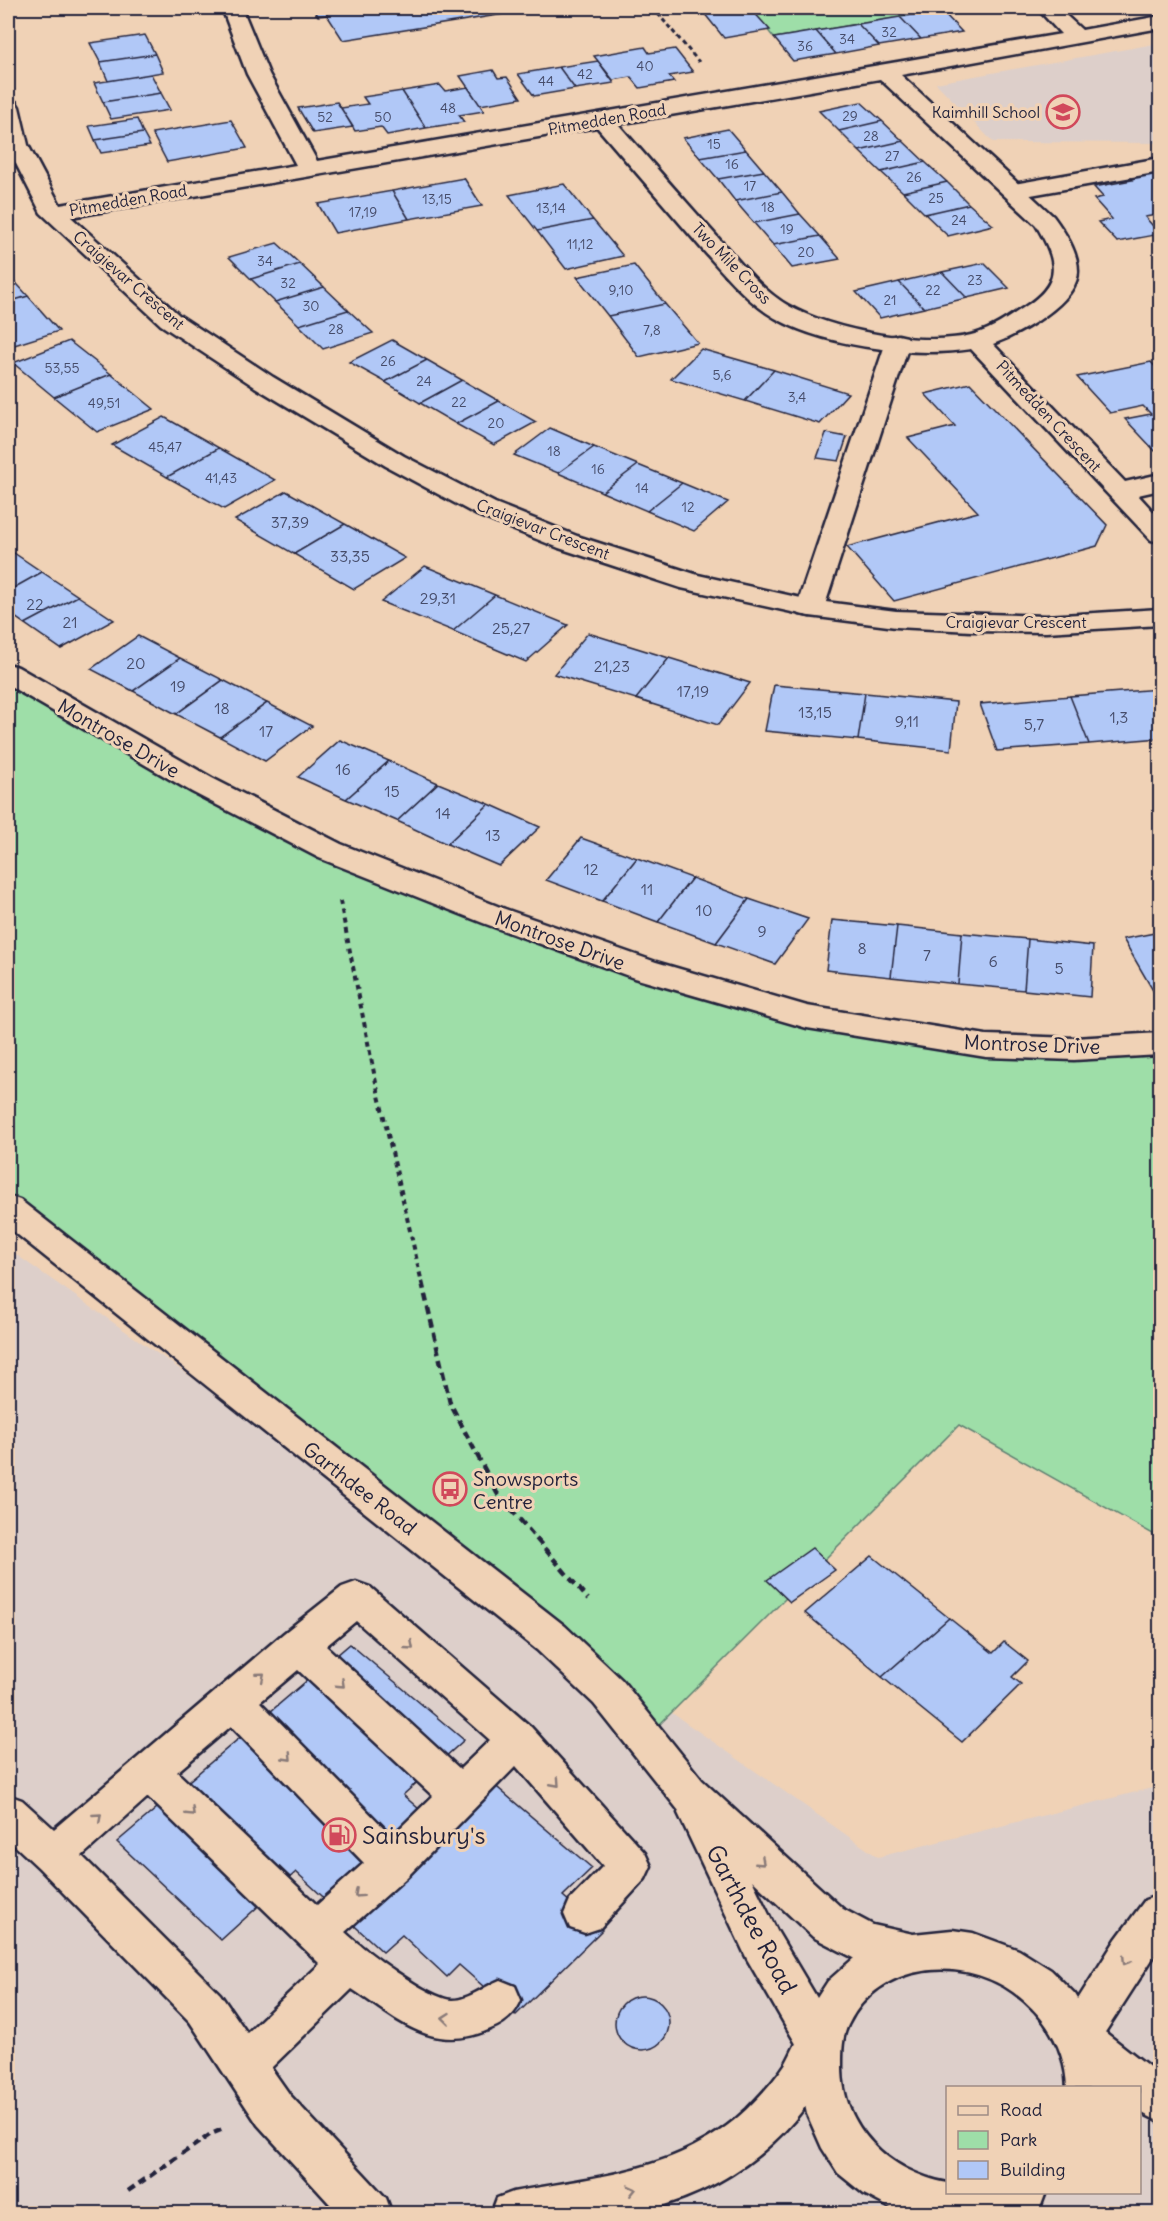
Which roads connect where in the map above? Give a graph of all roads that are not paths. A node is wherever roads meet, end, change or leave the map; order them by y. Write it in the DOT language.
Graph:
graph roads {
  1 [pos="232,8"];
  2 [pos="1047,8"];
  3 [pos="1161,22"];
  4 [pos="1076,36"];
  5 [pos="885,72"];
  6 [pos="8,107"];
  7 [pos="603,119"];
  8 [pos="1161,165"];
  9 [pos="311,171"];
  10 [pos="1014,191"];
  11 [pos="53,213"];
  12 [pos="977,341"];
  13 [pos="898,342"];
  14 [pos="1161,482"];
  15 [pos="1120,491"];
  16 [pos="1161,534"];
  17 [pos="810,608"];
  18 [pos="1161,617"];
  19 [pos="8,673"];
  20 [pos="1161,1044"];
  21 [pos="8,1209"];
  22 [pos="298,1645"];
  23 [pos="232,1700"];
  24 [pos="517,1739"];
  25 [pos="149,1771"];
  26 [pos="688,1793"];
  27 [pos="460,1795"];
  28 [pos="8,1814"];
  29 [pos="54,1855"];
  30 [pos="392,1864"];
  31 [pos="585,1914"];
  32 [pos="1161,1914"];
  33 [pos="316,1932"];
  34 [pos="912,1953"];
  35 [pos="350,1964"];
  36 [pos="500,2000"];
  37 [pos="1078,2037"];
  38 [pos="820,2044"];
  39 [pos="244,2065"];
  40 [pos="1089,2086"];
  41 [pos="1161,2101"];
  42 [pos="1022,2194"];
  43 [pos="975,2210"];
  44 [pos="370,2214"];
  45 [pos="513,2214"];
  46 [pos="903,2214"];
  1 -- 9 [label="street"];
  2 -- 4 [label="street"];
  3 -- 4 [label="street, Pitmedden Road"];
  4 -- 5 [label="street, Pitmedden Road"];
  5 -- 7 [label="street, Pitmedden Road"];
  5 -- 10 [label="street, Two Mile Cross"];
  6 -- 11 [label="street, Craigievar Crescent"];
  7 -- 9 [label="street, Pitmedden Road"];
  7 -- 13 [label="street, Two Mile Cross"];
  8 -- 10 [label="street"];
  9 -- 11 [label="street, Pitmedden Road"];
  10 -- 12 [label="street, Two Mile Cross"];
  11 -- 17 [label="street, Craigievar Crescent"];
  12 -- 13 [label="street, Two Mile Cross"];
  12 -- 15 [label="street, Pitmedden Crescent"];
  13 -- 17 [label="street"];
  14 -- 15 [label="street"];
  15 -- 16 [label="street, Pitmedden Crescent"];
  17 -- 18 [label="street, Craigievar Crescent"];
  19 -- 20 [label="street, Montrose Drive"];
  21 -- 26 [label="street, Garthdee Road"];
  23 -- 22 [label="street, one-way"];
  22 -- 24 [label="street, one-way"];
  22 -- 27 [label="street, one-way"];
  23 -- 25 [label="street"];
  23 -- 30 [label="street, one-way"];
  24 -- 27 [label="street"];
  24 -- 31 [label="street, one-way"];
  29 -- 25 [label="street, one-way"];
  25 -- 33 [label="street, one-way"];
  26 -- 34 [label="street, Garthdee Road, one-way"];
  26 -- 38 [label="street, Garthdee Road"];
  27 -- 30 [label="street"];
  28 -- 29 [label="street"];
  29 -- 39 [label="street"];
  30 -- 33 [label="street, one-way"];
  32 -- 37 [label="street, one-way"];
  33 -- 35 [label="street"];
  34 -- 37 [label="street"];
  34 -- 38 [label="street"];
  36 -- 35 [label="street, one-way"];
  35 -- 39 [label="street"];
  37 -- 40 [label="street"];
  37 -- 41 [label="street"];
  38 -- 43 [label="street"];
  45 -- 38 [label="street, one-way"];
  39 -- 44 [label="street"];
  42 -- 43 [label="street"];
  43 -- 46 [label="street"];
}
